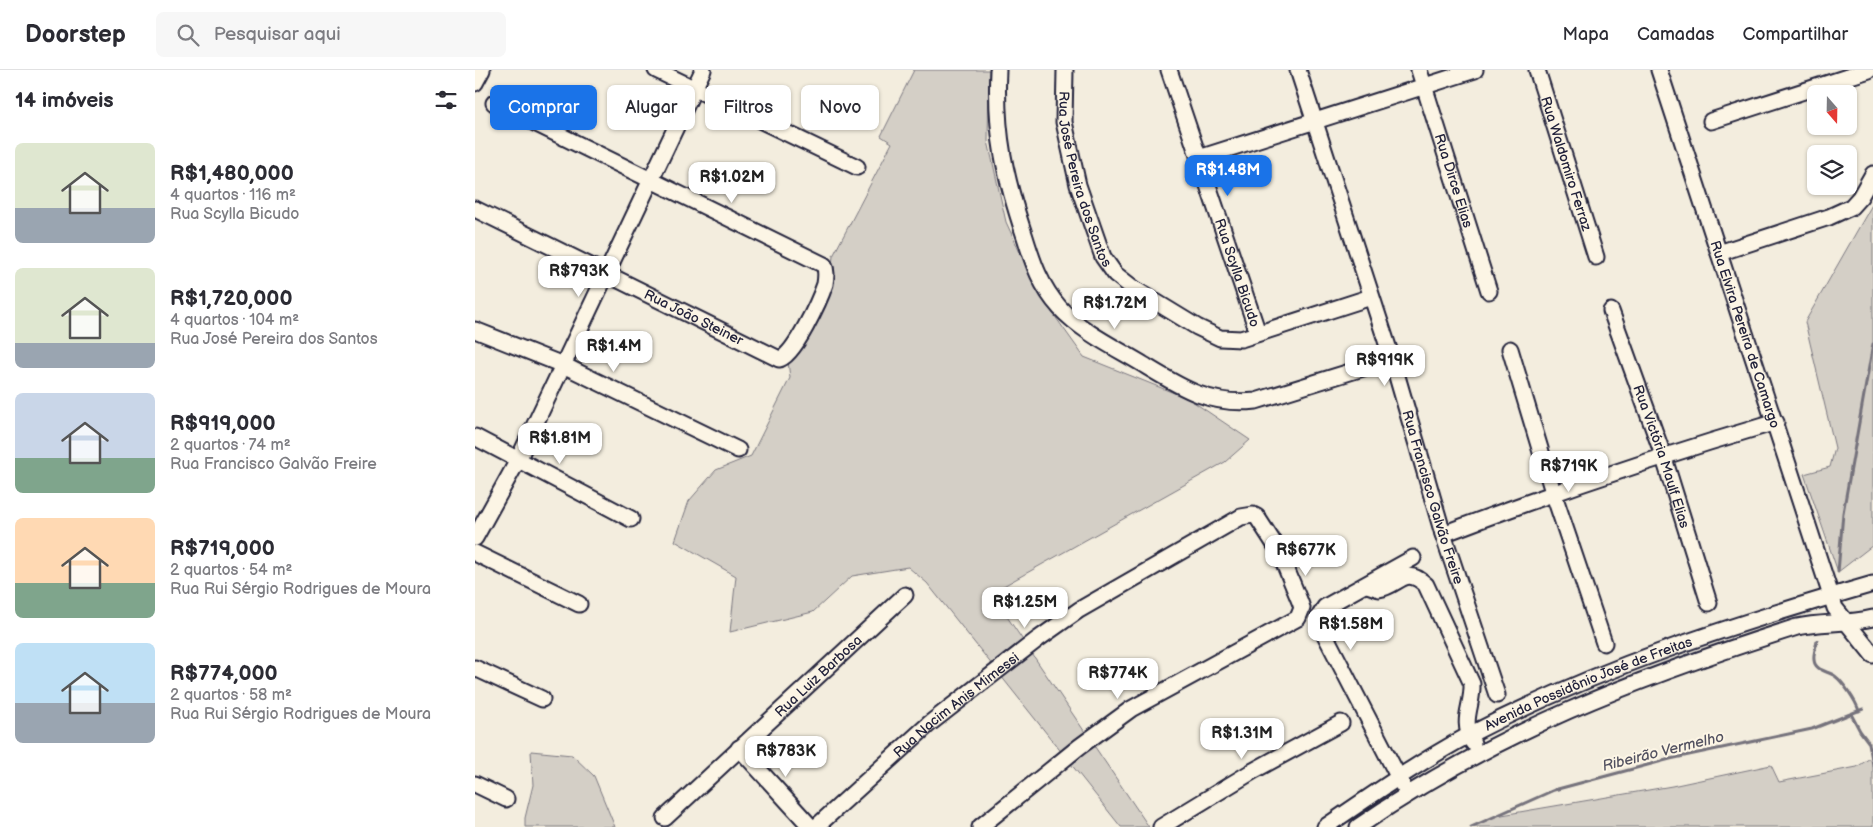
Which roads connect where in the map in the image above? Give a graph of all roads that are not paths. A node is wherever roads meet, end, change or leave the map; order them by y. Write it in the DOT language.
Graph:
graph roads {
  1 [pos="482,70"];
  2 [pos="656,70"];
  3 [pos="703,70"];
  4 [pos="998,70"];
  5 [pos="1065,70"];
  6 [pos="1169,70"];
  7 [pos="1298,70"];
  8 [pos="1419,70"];
  9 [pos="1475,70"];
  10 [pos="1537,70"];
  11 [pos="1659,70"];
  12 [pos="1869,70"];
  13 [pos="475,83"];
  14 [pos="685,85"];
  15 [pos="695,85"];
  16 [pos="1425,86"];
  17 [pos="695,90"];
  18 [pos="1711,121"];
  19 [pos="1315,122"];
  20 [pos="548,130"];
  21 [pos="674,130"];
  22 [pos="1199,158"];
  23 [pos="857,167"];
  24 [pos="1873,174"];
  25 [pos="651,182"];
  26 [pos="475,209"];
  27 [pos="1719,253"];
  28 [pos="1596,257"];
  29 [pos="607,274"];
  30 [pos="1489,290"];
  31 [pos="1371,297"];
  32 [pos="1611,311"];
  33 [pos="475,330"];
  34 [pos="1258,333"];
  35 [pos="1510,349"];
  36 [pos="1392,359"];
  37 [pos="563,365"];
  38 [pos="1776,422"];
  39 [pos="475,437"];
  40 [pos="738,450"];
  41 [pos="1663,455"];
  42 [pos="519,460"];
  43 [pos="1553,492"];
  44 [pos="631,519"];
  45 [pos="1443,534"];
  46 [pos="475,538"];
  47 [pos="475,553"];
  48 [pos="1413,558"];
  49 [pos="1873,584"];
  50 [pos="1367,585"];
  51 [pos="905,595"];
  52 [pos="1832,598"];
  53 [pos="1709,603"];
  54 [pos="579,604"];
  55 [pos="1873,618"];
  56 [pos="1847,622"];
  57 [pos="1604,643"];
  58 [pos="1873,655"];
  59 [pos="475,668"];
  60 [pos="1497,695"];
  61 [pos="542,699"];
  62 [pos="1341,723"];
  63 [pos="1469,735"];
  64 [pos="739,748"];
  65 [pos="1479,752"];
  66 [pos="1397,778"];
  67 [pos="475,784"];
  68 [pos="1408,792"];
  69 [pos="506,799"];
  70 [pos="665,818"];
  71 [pos="811,827"];
  72 [pos="816,827"];
  73 [pos="981,827"];
  74 [pos="1161,827"];
  75 [pos="1325,827"];
  76 [pos="1358,827"];
  1 -- 13 [label="street"];
  2 -- 14 [label="street"];
  3 -- 15 [label="street"];
  4 -- 36 [label="street"];
  5 -- 34 [label="street, Rua José Pereira dos Santos"];
  6 -- 22 [label="street, Rua Scylla Bicudo"];
  7 -- 19 [label="street, Rua Francisco Galvão Freire"];
  8 -- 16 [label="street, Rua Dirce Elias"];
  9 -- 16 [label="street"];
  10 -- 28 [label="street, Rua Waldomiro Ferraz"];
  11 -- 27 [label="street, Rua Elvira Pereira de Camargo"];
  12 -- 18 [label="street"];
  16 -- 19 [label="street"];
  16 -- 30 [label="street, Rua Dirce Elias"];
  17 -- 23 [label="street"];
  19 -- 22 [label="street"];
  19 -- 31 [label="street, Rua Francisco Galvão Freire"];
  20 -- 25 [label="street"];
  21 -- 25 [label="street"];
  22 -- 34 [label="street, Rua Scylla Bicudo"];
  24 -- 27 [label="street"];
  25 -- 29 [label="street"];
  25 -- 29 [label="street, Rua João Steiner"];
  26 -- 29 [label="street, Rua João Steiner"];
  27 -- 38 [label="street, Rua Elvira Pereira de Camargo"];
  29 -- 37 [label="street"];
  31 -- 34 [label="street, Rua José Pereira dos Santos"];
  31 -- 36 [label="street, Rua Francisco Galvão Freire"];
  32 -- 41 [label="street, Rua Victória Maulf Elias"];
  33 -- 37 [label="street"];
  35 -- 43 [label="street"];
  36 -- 45 [label="street, Rua Francisco Galvão Freire"];
  37 -- 40 [label="street"];
  37 -- 42 [label="street"];
  38 -- 41 [label="street"];
  38 -- 52 [label="street, Rua Elvira Pereira de Camargo"];
  39 -- 42 [label="street"];
  41 -- 43 [label="street"];
  41 -- 53 [label="street, Rua Victória Maulf Elias"];
  42 -- 44 [label="street"];
  42 -- 46 [label="street"];
  43 -- 45 [label="street"];
  43 -- 57 [label="street"];
  45 -- 60 [label="street, Rua Francisco Galvão Freire"];
  47 -- 54 [label="street"];
  48 -- 50 [label="street"];
  49 -- 52 [label="street, Avenida Possidônio José de Freitas"];
  50 -- 63 [label="street"];
  50 -- 66 [label="street"];
  51 -- 64 [label="street, Rua Luiz Barbosa"];
  52 -- 56 [label="street, Rua Elvira Pereira de Camargo"];
  52 -- 63 [label="street, Avenida Possidônio José de Freitas"];
  55 -- 56 [label="street, Avenida Possidônio José de Freitas"];
  56 -- 58 [label="street, Rua Elvira Pereira de Camargo"];
  56 -- 65 [label="street, Avenida Possidônio José de Freitas"];
  59 -- 61 [label="street"];
  62 -- 74 [label="street"];
  63 -- 65 [label="street"];
  63 -- 66 [label="street, Avenida Possidônio José de Freitas"];
  64 -- 70 [label="street, Rua Luiz Barbosa"];
  64 -- 71 [label="street"];
  65 -- 68 [label="street, Avenida Possidônio José de Freitas"];
  66 -- 68 [label="street"];
  66 -- 75 [label="street, Avenida Possidônio José de Freitas"];
  67 -- 69 [label="street"];
  68 -- 76 [label="street, Avenida Possidônio José de Freitas"];
  72 -- 73 [label="street, Rua Nacim Anis Mimessi"];
}
